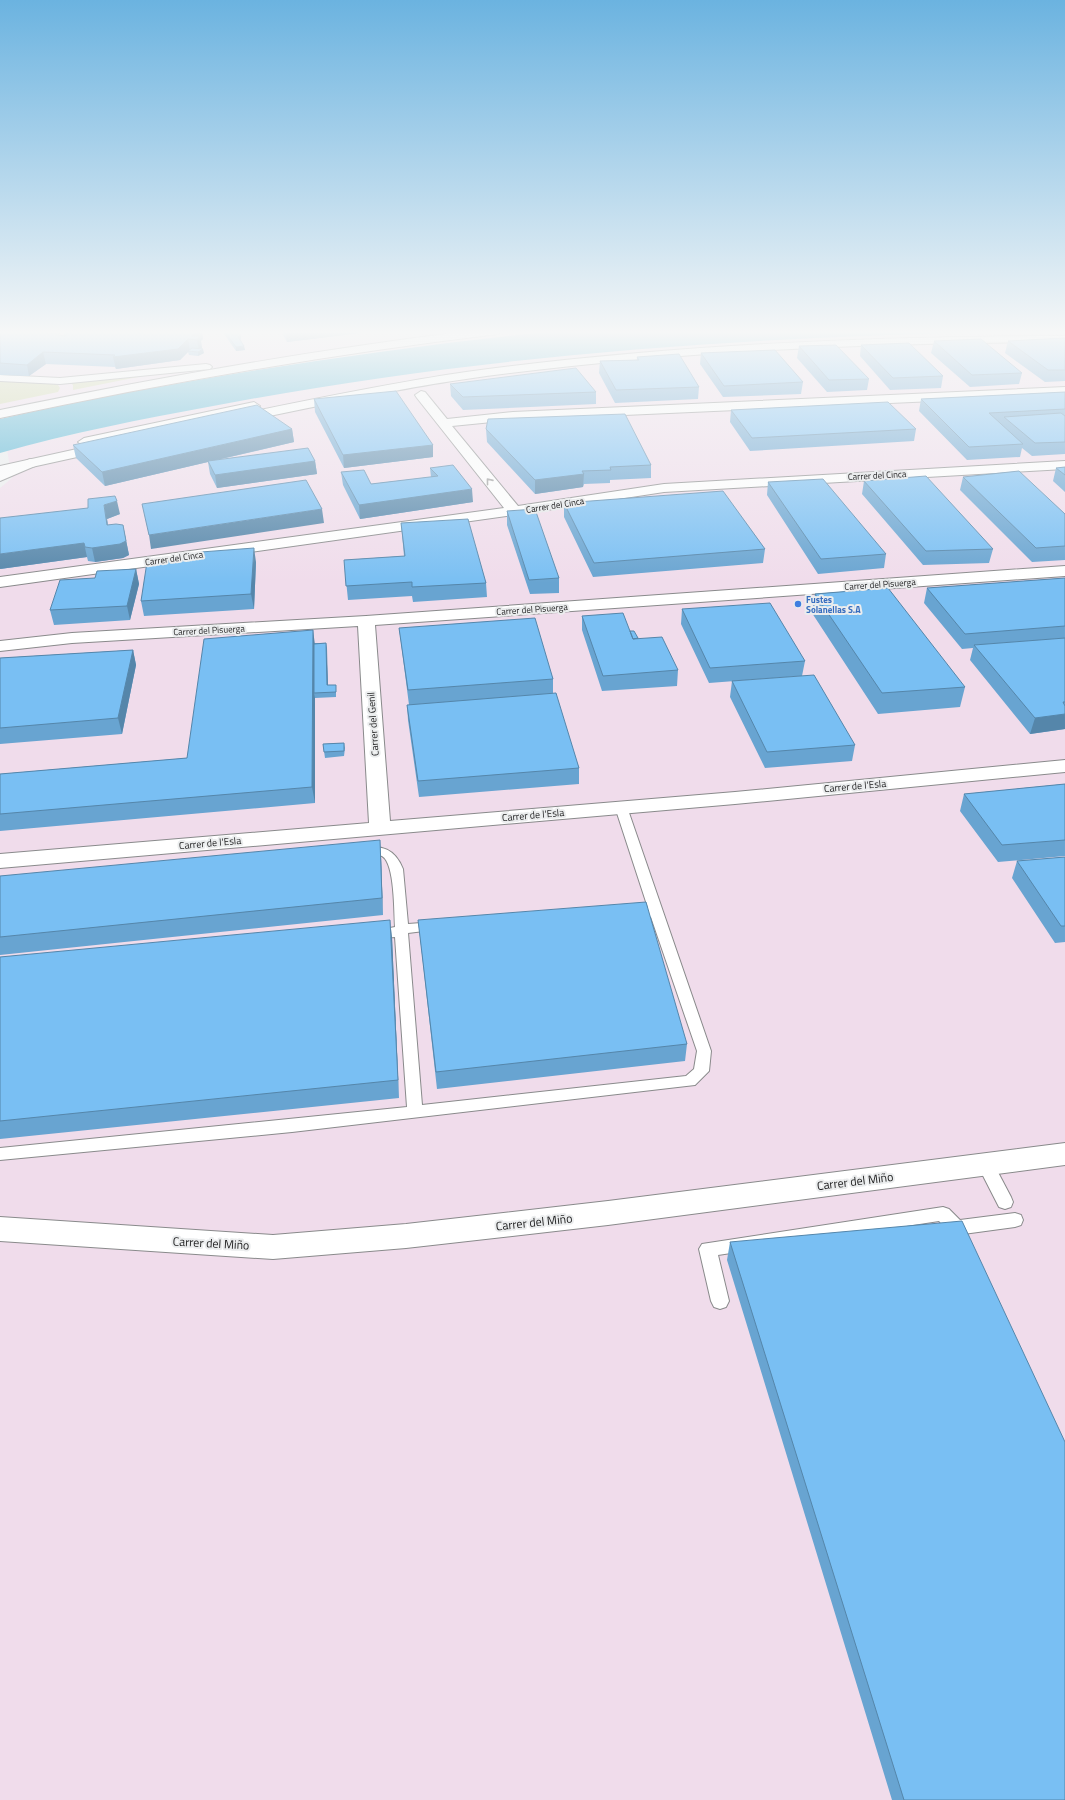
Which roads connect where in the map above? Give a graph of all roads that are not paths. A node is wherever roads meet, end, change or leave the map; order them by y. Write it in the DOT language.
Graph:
graph roads {
  1 [pos="212,415"];
  2 [pos="257,415"];
  3 [pos="440,415"];
  4 [pos="529,415"];
  5 [pos="444,422"];
  6 [pos="0,461"];
  7 [pos="30,463"];
  8 [pos="1065,465"];
  9 [pos="0,470"];
  10 [pos="0,477"];
  11 [pos="514,511"];
  12 [pos="1065,571"];
  13 [pos="0,582"];
  14 [pos="366,621"];
  15 [pos="0,646"];
  16 [pos="1065,766"];
  17 [pos="621,807"];
  18 [pos="380,828"];
  19 [pos="353,853"];
  20 [pos="0,861"];
  21 [pos="614,911"];
  22 [pos="657,914"];
  23 [pos="448,925"];
  24 [pos="401,929"];
  25 [pos="361,936"];
  26 [pos="415,1111"];
  27 [pos="0,1154"];
  28 [pos="1065,1154"];
  29 [pos="985,1164"];
  30 [pos="1005,1202"];
  31 [pos="1015,1220"];
  32 [pos="0,1229"];
  33 [pos="720,1301"];
  1 -- 6 [label="main road"];
  2 -- 7 [label="main road"];
  3 -- 5 [label="main road"];
  4 -- 5 [label="main road"];
  11 -- 5 [label="main road, one-way"];
  7 -- 9 [label="main road"];
  7 -- 10 [label="main road"];
  8 -- 11 [label="main road, Carrer del Cinca"];
  11 -- 13 [label="main road, Carrer del Cinca"];
  12 -- 14 [label="main road, Carrer del Pisuerga"];
  14 -- 15 [label="main road, Carrer del Pisuerga"];
  14 -- 18 [label="main road, Carrer del Genil"];
  16 -- 17 [label="main road, Carrer de l'Esla"];
  17 -- 18 [label="main road, Carrer de l'Esla"];
  17 -- 22 [label="lane"];
  18 -- 20 [label="main road, Carrer de l'Esla"];
  19 -- 24 [label="lane"];
  21 -- 22 [label="lane"];
  22 -- 26 [label="lane"];
  23 -- 24 [label="lane"];
  24 -- 25 [label="lane"];
  24 -- 26 [label="lane"];
  26 -- 27 [label="lane"];
  28 -- 29 [label="main road, Carrer del Miño"];
  29 -- 30 [label="lane"];
  29 -- 32 [label="main road, Carrer del Miño"];
  31 -- 33 [label="lane"];
}
